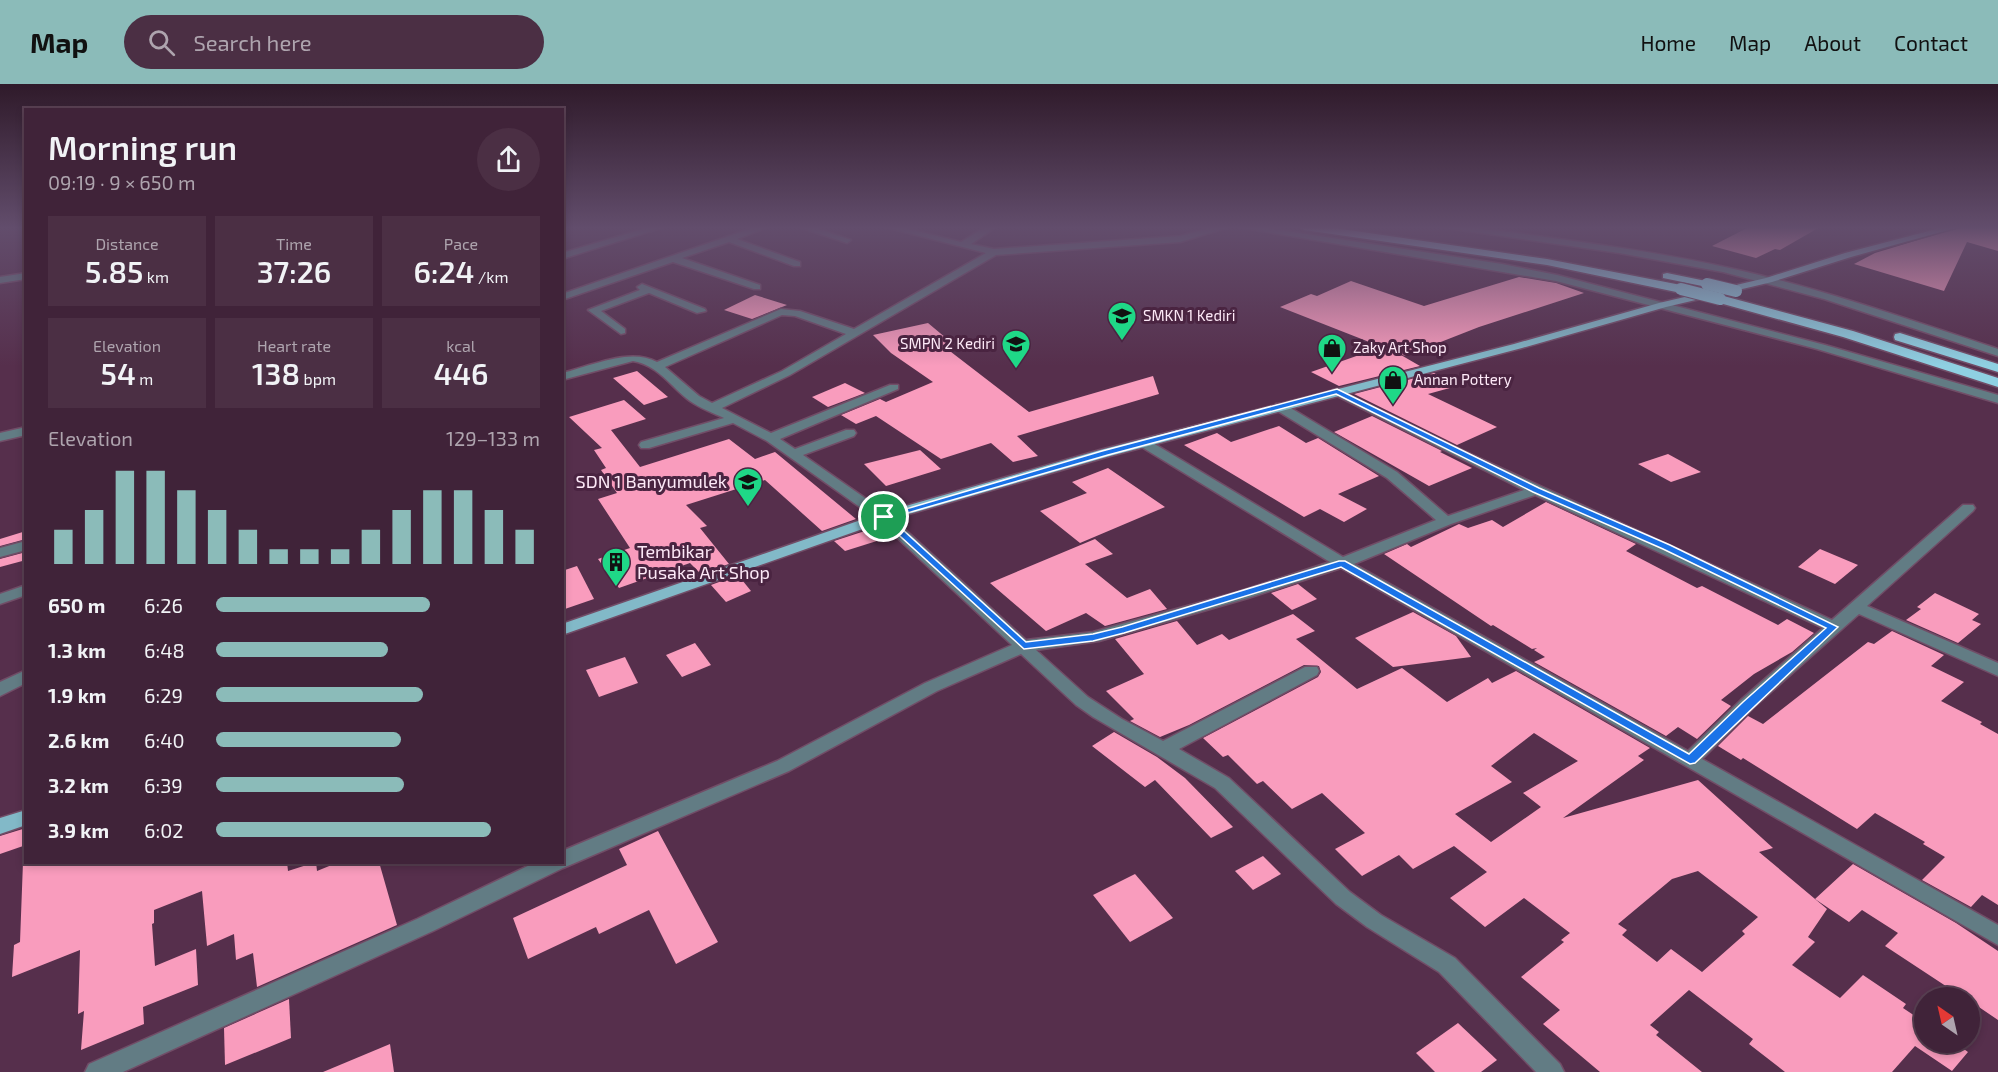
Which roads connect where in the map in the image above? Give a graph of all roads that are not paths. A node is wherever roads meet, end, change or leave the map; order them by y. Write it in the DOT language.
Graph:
graph roads {
  1 [pos="633,273"];
  2 [pos="717,273"];
  3 [pos="958,273"];
  4 [pos="1528,273"];
  5 [pos="1602,273"];
  6 [pos="1651,273"];
  7 [pos="1735,273"];
  8 [pos="1790,273"];
  9 [pos="24,276"];
  10 [pos="619,278"];
  11 [pos="0,280"];
  12 [pos="1769,280"];
  13 [pos="758,287"];
  14 [pos="649,290"];
  15 [pos="564,296"];
  16 [pos="1663,305"];
  17 [pos="701,311"];
  18 [pos="621,331"];
  19 [pos="855,333"];
  20 [pos="1998,353"];
  21 [pos="657,366"];
  22 [pos="1998,369"];
  23 [pos="564,376"];
  24 [pos="1998,383"];
  25 [pos="894,387"];
  26 [pos="1337,392"];
  27 [pos="1998,399"];
  28 [pos="1280,407"];
  29 [pos="712,408"];
  30 [pos="735,419"];
  31 [pos="24,431"];
  32 [pos="850,433"];
  33 [pos="0,437"];
  34 [pos="771,438"];
  35 [pos="1144,443"];
  36 [pos="645,445"];
  37 [pos="795,453"];
  38 [pos="1536,490"];
  39 [pos="1968,508"];
  40 [pos="884,517"];
  41 [pos="1446,521"];
  42 [pos="24,546"];
  43 [pos="0,553"];
  44 [pos="1342,563"];
  45 [pos="24,591"];
  46 [pos="0,598"];
  47 [pos="1857,607"];
  48 [pos="1833,627"];
  49 [pos="564,629"];
  50 [pos="1024,646"];
  51 [pos="1998,670"];
  52 [pos="1311,671"];
  53 [pos="24,676"];
  54 [pos="0,690"];
  55 [pos="1163,749"];
  56 [pos="1690,760"];
  57 [pos="24,818"];
  58 [pos="0,826"];
  59 [pos="564,859"];
  60 [pos="552,864"];
  61 [pos="1998,936"];
  62 [pos="97,1072"];
  63 [pos="1552,1072"];
  1 -- 10 [label="street"];
  2 -- 13 [label="street"];
  3 -- 19 [label="street"];
  4 -- 16 [label="street"];
  5 -- 24 [label="highway, bridge"];
  6 -- 22 [label="highway, bridge"];
  7 -- 12 [label="street"];
  8 -- 12 [label="main road"];
  9 -- 11 [label="street"];
  10 -- 14 [label="street"];
  10 -- 15 [label="street"];
  12 -- 16 [label="main road"];
  12 -- 20 [label="street"];
  14 -- 17 [label="street"];
  14 -- 18 [label="street"];
  16 -- 26 [label="main road"];
  16 -- 27 [label="street"];
  19 -- 21 [label="street"];
  19 -- 29 [label="street"];
  21 -- 23 [label="street"];
  21 -- 29 [label="street"];
  25 -- 34 [label="street"];
  26 -- 28 [label="main road"];
  26 -- 38 [label="street"];
  28 -- 35 [label="main road"];
  28 -- 41 [label="street"];
  29 -- 30 [label="street"];
  30 -- 34 [label="street"];
  30 -- 36 [label="street"];
  31 -- 33 [label="street"];
  32 -- 37 [label="street"];
  34 -- 37 [label="street"];
  35 -- 40 [label="main road"];
  35 -- 44 [label="street"];
  37 -- 40 [label="street"];
  38 -- 41 [label="street"];
  38 -- 48 [label="street"];
  39 -- 47 [label="street"];
  40 -- 49 [label="main road"];
  40 -- 50 [label="street"];
  41 -- 44 [label="street"];
  42 -- 43 [label="street"];
  44 -- 50 [label="street"];
  44 -- 56 [label="street"];
  45 -- 46 [label="street"];
  47 -- 48 [label="street"];
  47 -- 51 [label="street"];
  48 -- 56 [label="street"];
  50 -- 55 [label="street"];
  50 -- 59 [label="street"];
  52 -- 55 [label="street"];
  53 -- 54 [label="street"];
  55 -- 63 [label="street"];
  56 -- 61 [label="street"];
  57 -- 58 [label="main road"];
  60 -- 62 [label="street"];
}
